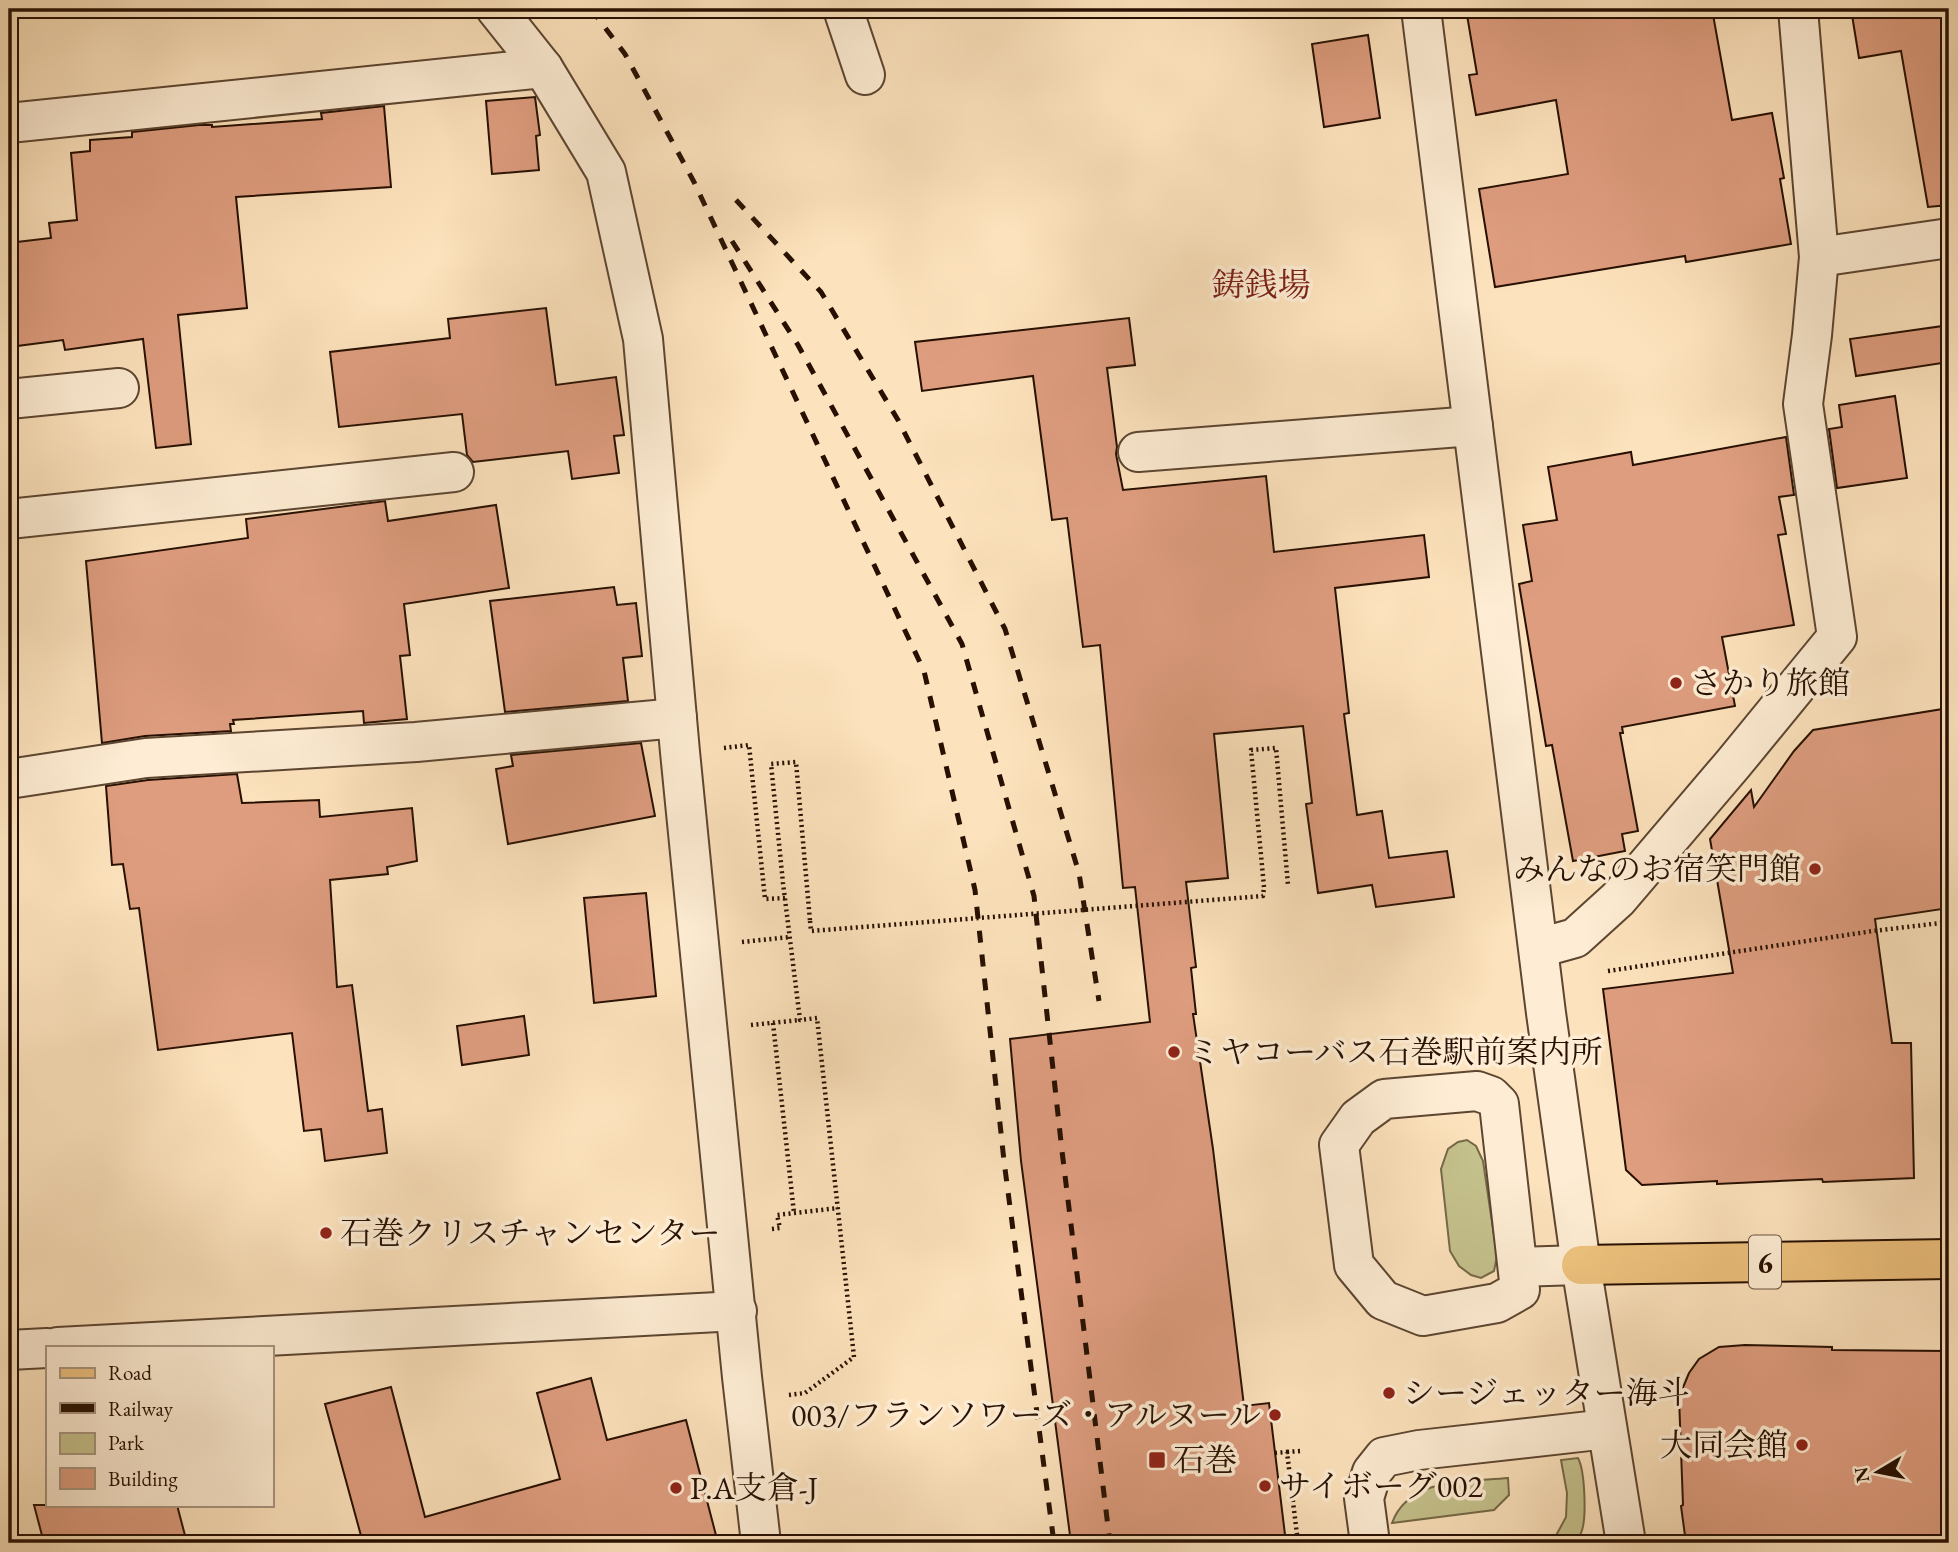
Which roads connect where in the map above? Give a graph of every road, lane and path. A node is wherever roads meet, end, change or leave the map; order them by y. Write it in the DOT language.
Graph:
graph roads {
  1 [pos="496,9"];
  2 [pos="843,9"];
  3 [pos="1421,9"];
  4 [pos="1798,9"];
  5 [pos="543,68"];
  6 [pos="865,75"];
  7 [pos="9,123"];
  8 [pos="1949,238"];
  9 [pos="1819,257"];
  10 [pos="119,388"];
  11 [pos="9,399"];
  12 [pos="1473,426"];
  13 [pos="1138,452"];
  14 [pos="454,472"];
  15 [pos="9,519"];
  16 [pos="677,718"];
  17 [pos="713,749"];
  18 [pos="9,779"];
  19 [pos="1287,885"];
  20 [pos="785,898"];
  21 [pos="1949,922"];
  22 [pos="1539,948"];
  23 [pos="1597,972"];
  24 [pos="773,1023"];
  25 [pos="838,1208"];
  26 [pos="794,1213"];
  27 [pos="729,1233"];
  28 [pos="1949,1259"];
  29 [pos="1581,1265"];
  30 [pos="1518,1267"];
  31 [pos="737,1311"];
  32 [pos="185,1344"];
  33 [pos="100,1346"];
  34 [pos="46,1348"];
  35 [pos="9,1350"];
  36 [pos="777,1396"];
  37 [pos="1607,1429"];
  38 [pos="1300,1451"];
  39 [pos="1287,1452"];
  40 [pos="1275,1453"];
  41 [pos="761,1543"];
  42 [pos="1298,1543"];
  43 [pos="1370,1543"];
  44 [pos="1626,1543"];
  1 -- 5 [label="street"];
  2 -- 6 [label="street"];
  3 -- 12 [label="street"];
  4 -- 9 [label="street"];
  5 -- 7 [label="street"];
  5 -- 16 [label="street"];
  8 -- 9 [label="street"];
  9 -- 22 [label="street"];
  10 -- 11 [label="street"];
  12 -- 13 [label="street"];
  12 -- 22 [label="street"];
  14 -- 15 [label="street"];
  16 -- 18 [label="street"];
  16 -- 27 [label="street"];
  17 -- 20 [label="path"];
  19 -- 20 [label="path, bridge"];
  20 -- 25 [label="path"];
  21 -- 23 [label="path"];
  22 -- 29 [label="street"];
  24 -- 26 [label="path"];
  25 -- 26 [label="path"];
  25 -- 36 [label="path"];
  26 -- 27 [label="path"];
  27 -- 31 [label="street"];
  28 -- 29 [label="main road, 6"];
  29 -- 30 [label="street"];
  29 -- 37 [label="street"];
  30 -- 30 [label="street"];
  31 -- 32 [label="street"];
  31 -- 41 [label="street"];
  32 -- 33 [label="street"];
  34 -- 35 [label="street"];
  37 -- 43 [label="street"];
  37 -- 44 [label="street"];
  38 -- 39 [label="path"];
  39 -- 40 [label="path"];
  39 -- 42 [label="path"];
}
